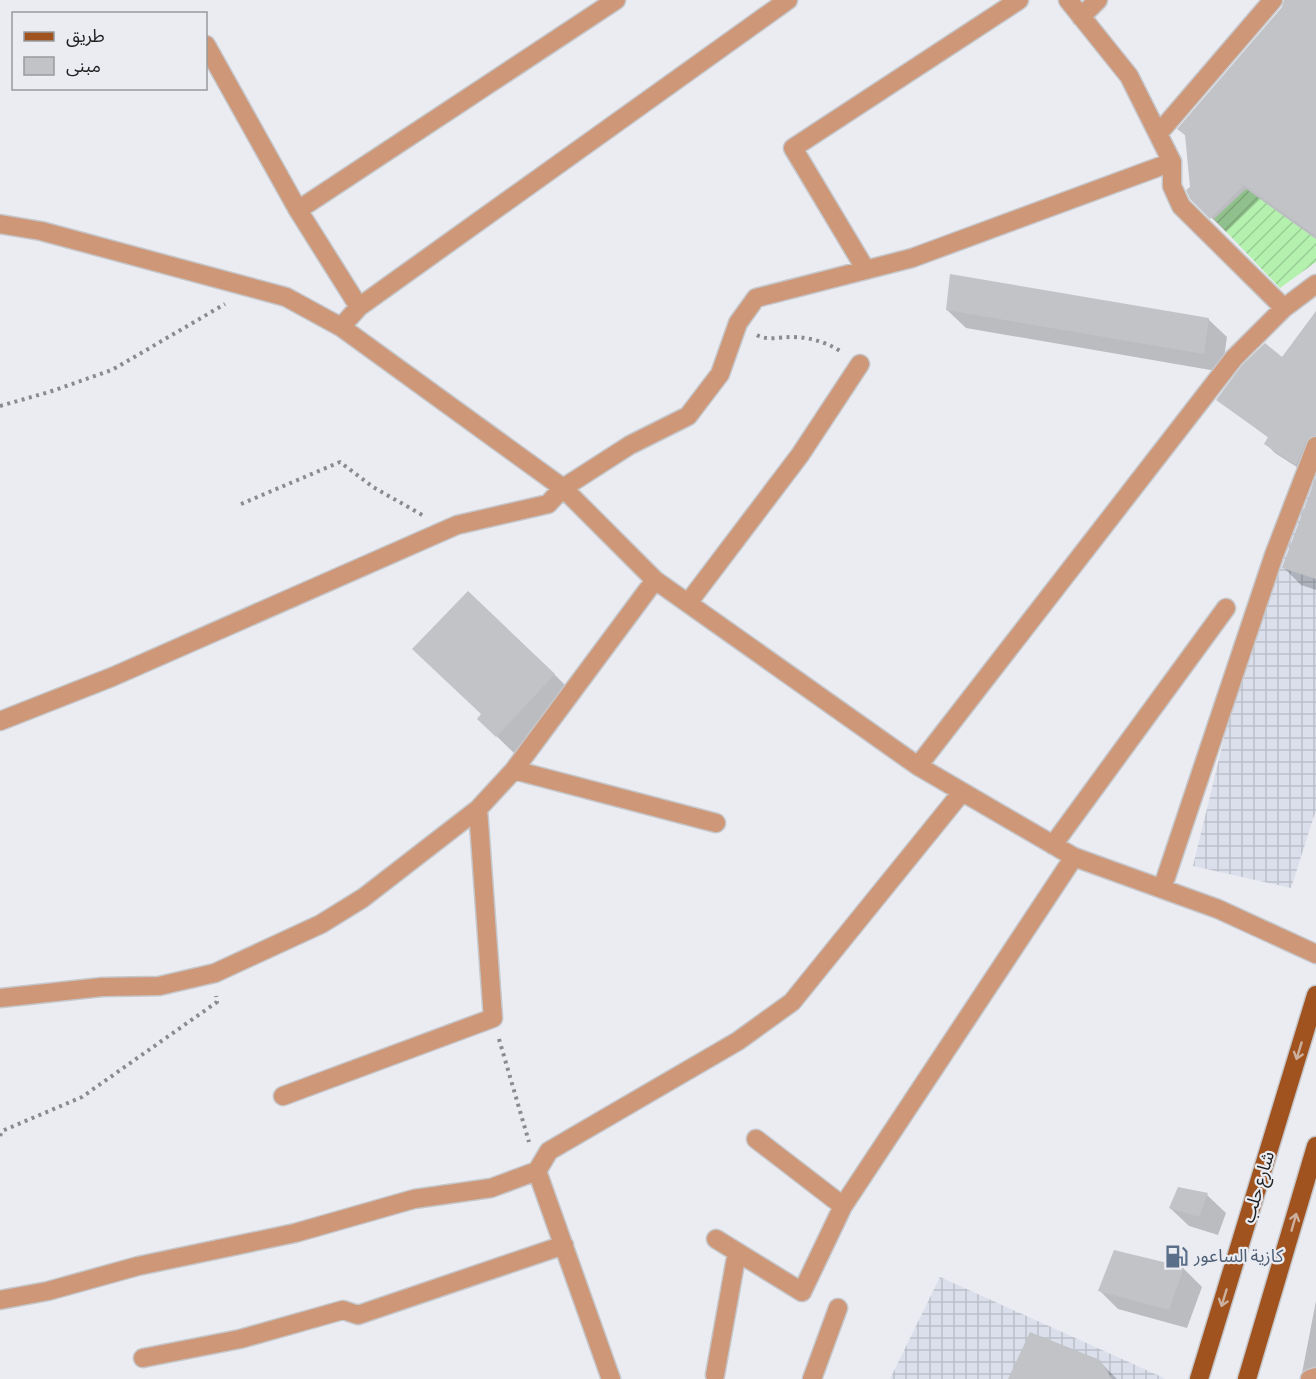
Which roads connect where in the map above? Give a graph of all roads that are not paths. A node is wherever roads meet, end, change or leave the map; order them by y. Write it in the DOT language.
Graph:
graph roads {
  1 [pos="616,0"];
  2 [pos="788,0"];
  3 [pos="1019,0"];
  4 [pos="1068,0"];
  5 [pos="1098,0"];
  6 [pos="1273,0"];
  7 [pos="1081,17"];
  8 [pos="207,47"];
  9 [pos="1158,134"];
  10 [pos="1172,162"];
  11 [pos="298,210"];
  12 [pos="0,224"];
  13 [pos="867,270"];
  14 [pos="1316,284"];
  15 [pos="359,307"];
  16 [pos="1284,308"];
  17 [pos="341,327"];
  18 [pos="860,364"];
  19 [pos="1316,446"];
  20 [pos="563,488"];
  21 [pos="656,580"];
  22 [pos="688,603"];
  23 [pos="1226,608"];
  24 [pos="0,721"];
  25 [pos="918,766"];
  26 [pos="514,770"];
  27 [pos="962,792"];
  28 [pos="478,809"];
  29 [pos="716,823"];
  30 [pos="1053,845"];
  31 [pos="1074,857"];
  32 [pos="1162,889"];
  33 [pos="1316,954"];
  34 [pos="1316,995"];
  35 [pos="0,998"];
  36 [pos="283,1096"];
  37 [pos="756,1139"];
  38 [pos="1316,1146"];
  39 [pos="537,1171"];
  40 [pos="843,1206"];
  41 [pos="716,1239"];
  42 [pos="564,1245"];
  43 [pos="737,1252"];
  44 [pos="0,1300"];
  45 [pos="838,1308"];
  46 [pos="143,1358"];
  47 [pos="715,1376"];
  48 [pos="1316,1377"];
  49 [pos="610,1379"];
  50 [pos="812,1379"];
  51 [pos="1199,1379"];
  52 [pos="1247,1379"];
  53 [pos="1310,1379"];
  1 -- 11 [label="street"];
  2 -- 15 [label="street"];
  3 -- 13 [label="street"];
  4 -- 7 [label="street"];
  5 -- 7 [label="street"];
  6 -- 9 [label="street"];
  7 -- 9 [label="street"];
  8 -- 11 [label="street"];
  9 -- 10 [label="street"];
  10 -- 13 [label="street"];
  10 -- 16 [label="street"];
  11 -- 15 [label="street"];
  12 -- 17 [label="street"];
  13 -- 20 [label="street"];
  14 -- 16 [label="street"];
  15 -- 17 [label="street"];
  16 -- 25 [label="street"];
  17 -- 20 [label="street"];
  18 -- 22 [label="street"];
  19 -- 32 [label="street"];
  20 -- 21 [label="street"];
  20 -- 24 [label="street"];
  21 -- 22 [label="street"];
  21 -- 26 [label="street"];
  22 -- 25 [label="street"];
  23 -- 30 [label="street"];
  25 -- 27 [label="street"];
  26 -- 28 [label="street"];
  26 -- 29 [label="street"];
  27 -- 30 [label="street"];
  27 -- 39 [label="street"];
  28 -- 35 [label="street"];
  28 -- 36 [label="street"];
  30 -- 31 [label="street"];
  31 -- 32 [label="street"];
  31 -- 40 [label="street"];
  32 -- 33 [label="street"];
  34 -- 51 [label="main road, شارع حلب, one-way"];
  37 -- 40 [label="street"];
  52 -- 38 [label="main road, one-way"];
  39 -- 42 [label="street"];
  39 -- 44 [label="street"];
  40 -- 43 [label="street"];
  41 -- 43 [label="street"];
  42 -- 46 [label="street"];
  42 -- 49 [label="street"];
  43 -- 47 [label="street"];
  45 -- 50 [label="street"];
  48 -- 53 [label="street"];
}
